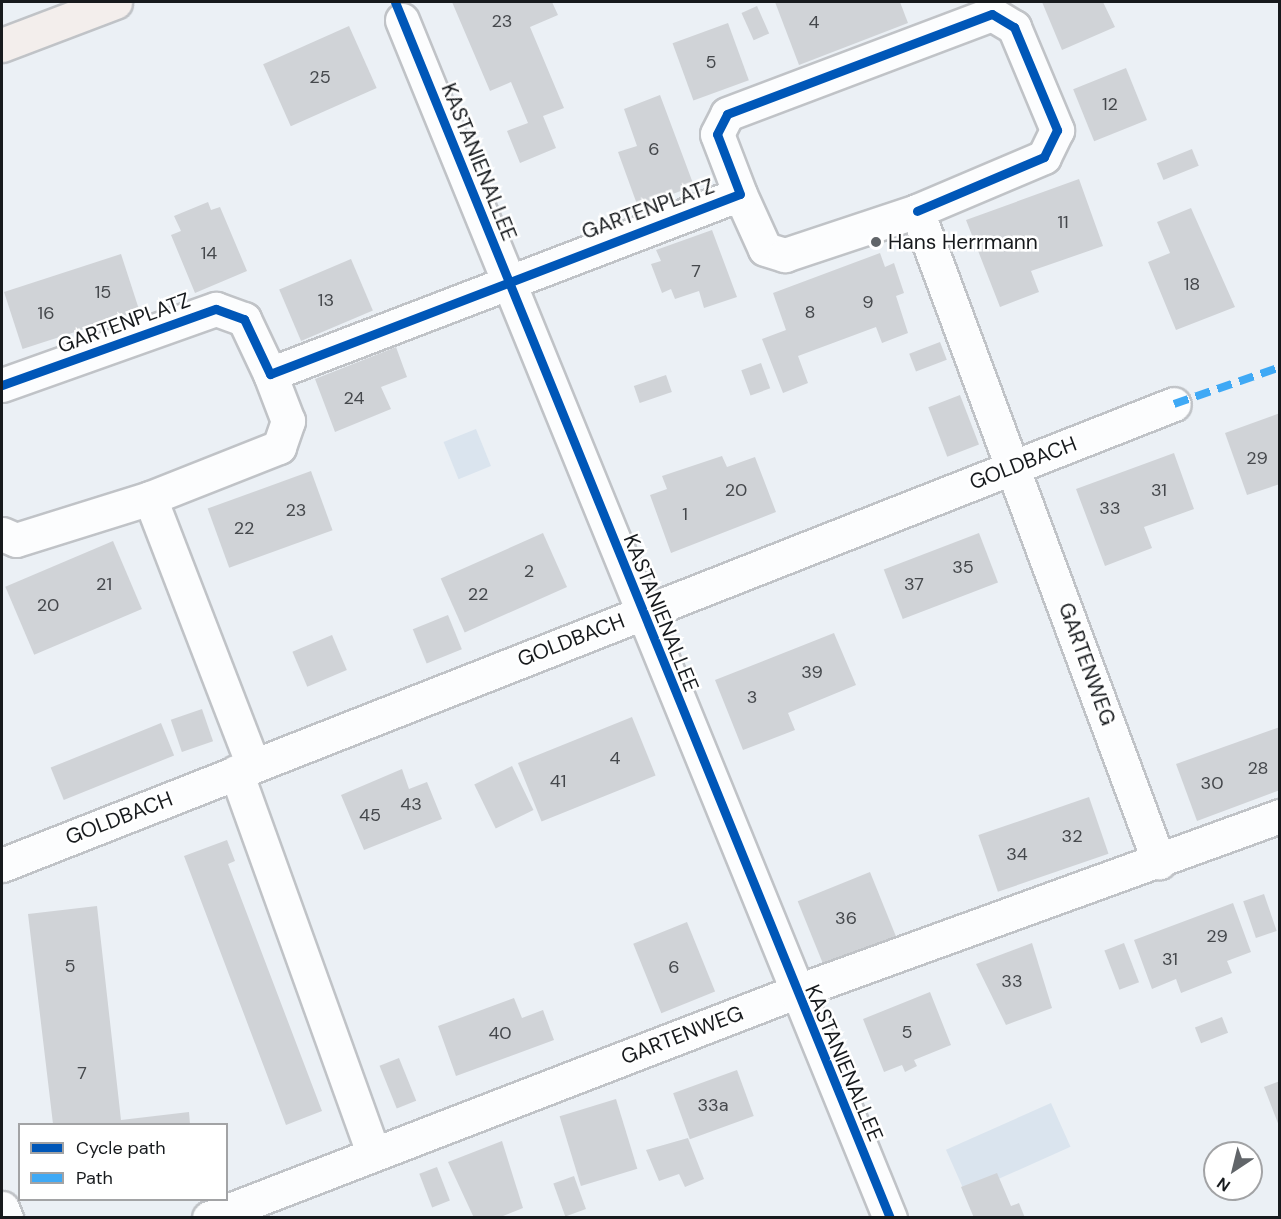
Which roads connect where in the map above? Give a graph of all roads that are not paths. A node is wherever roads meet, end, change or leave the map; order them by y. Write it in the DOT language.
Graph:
graph roads {
  1 [pos="109,3"];
  2 [pos="402,20"];
  3 [pos="2,45"];
  4 [pos="740,194"];
  5 [pos="917,211"];
  6 [pos="507,280"];
  7 [pos="270,374"];
  8 [pos="2,386"];
  9 [pos="1174,404"];
  10 [pos="1015,466"];
  11 [pos="150,498"];
  12 [pos="2,534"];
  13 [pos="642,613"];
  14 [pos="245,769"];
  15 [pos="1280,816"];
  16 [pos="1159,862"];
  17 [pos="2,865"];
  18 [pos="795,992"];
  19 [pos="373,1152"];
  20 [pos="2,1208"];
  21 [pos="6,1218"];
  22 [pos="209,1218"];
  23 [pos="890,1218"];
  1 -- 3 [label="main road"];
  2 -- 6 [label="street, KASTANIENALLEE"];
  4 -- 5 [label="street, GARTENPLATZ"];
  4 -- 5 [label="street, GARTENPLATZ"];
  4 -- 6 [label="street, GARTENPLATZ"];
  5 -- 10 [label="street"];
  6 -- 7 [label="street, GARTENPLATZ"];
  6 -- 13 [label="street, KASTANIENALLEE"];
  7 -- 8 [label="street, GARTENPLATZ"];
  7 -- 11 [label="street, GARTENPLATZ"];
  9 -- 10 [label="street, GOLDBACH"];
  10 -- 13 [label="street, GOLDBACH"];
  10 -- 16 [label="street, GARTENWEG"];
  11 -- 12 [label="street, GARTENPLATZ"];
  11 -- 14 [label="street"];
  13 -- 14 [label="street, GOLDBACH"];
  13 -- 18 [label="street, KASTANIENALLEE"];
  14 -- 17 [label="street, GOLDBACH"];
  14 -- 19 [label="street"];
  15 -- 16 [label="street, GARTENWEG"];
  16 -- 18 [label="street, GARTENWEG"];
  18 -- 19 [label="street, GARTENWEG"];
  18 -- 23 [label="street, KASTANIENALLEE"];
  19 -- 22 [label="street, GARTENWEG"];
  20 -- 21 [label="street"];
}
